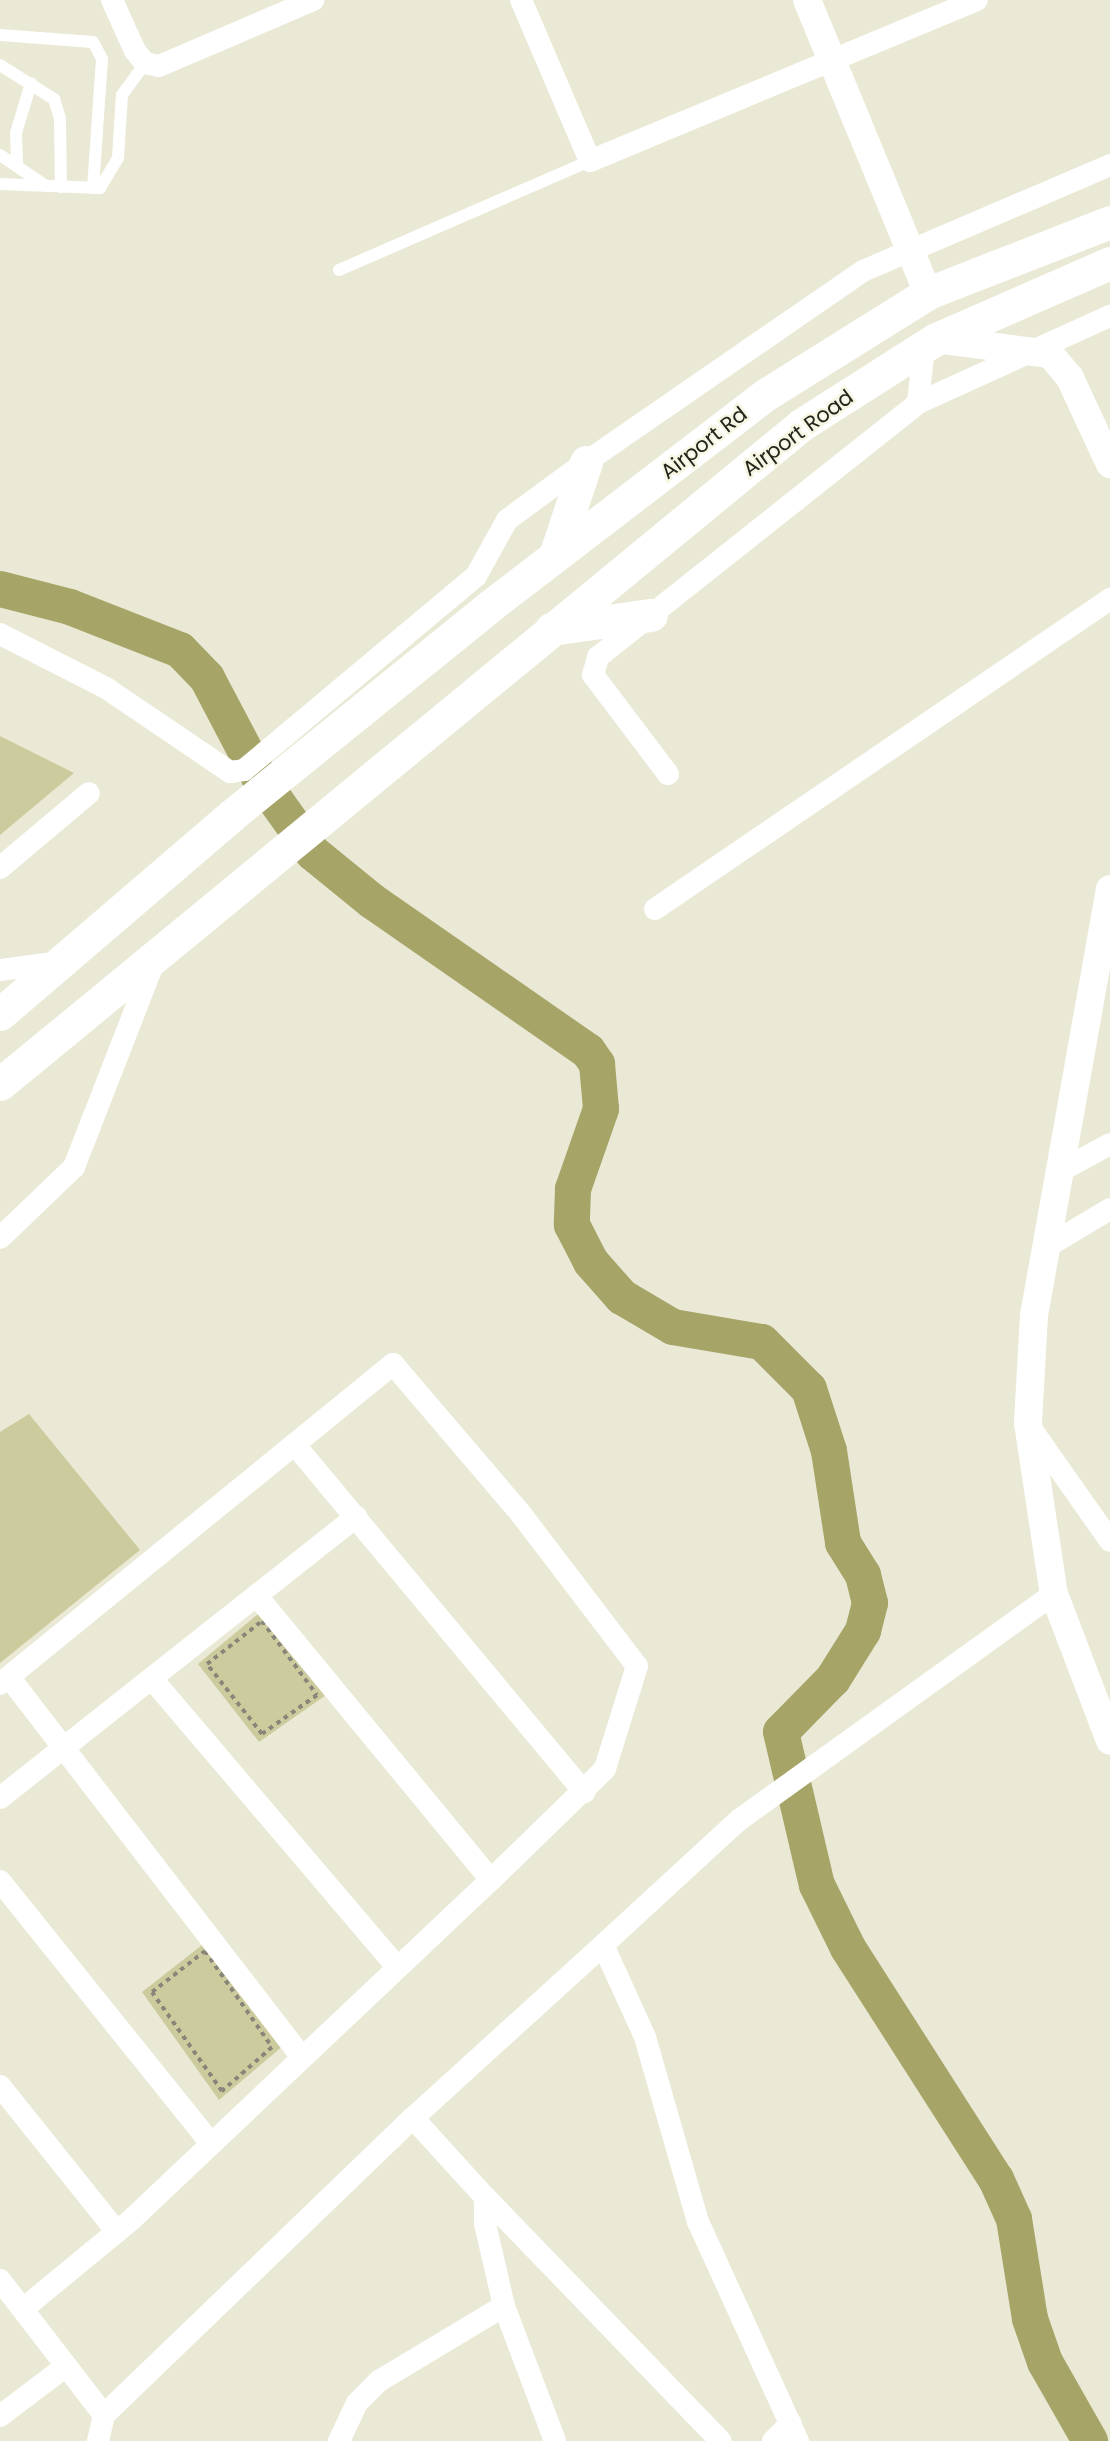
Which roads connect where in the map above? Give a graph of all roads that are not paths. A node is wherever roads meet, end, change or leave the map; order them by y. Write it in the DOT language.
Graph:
graph roads {
  1 [pos="112,0"];
  2 [pos="313,0"];
  3 [pos="521,0"];
  4 [pos="807,0"];
  5 [pos="977,0"];
  6 [pos="0,35"];
  7 [pos="146,63"];
  8 [pos="833,63"];
  9 [pos="0,65"];
  10 [pos="31,83"];
  11 [pos="0,155"];
  12 [pos="590,161"];
  13 [pos="17,162"];
  14 [pos="1110,165"];
  15 [pos="0,184"];
  16 [pos="46,186"];
  17 [pos="61,187"];
  18 [pos="93,188"];
  19 [pos="1110,222"];
  20 [pos="909,247"];
  21 [pos="1110,262"];
  22 [pos="339,270"];
  23 [pos="928,293"];
  24 [pos="1110,316"];
  25 [pos="930,343"];
  26 [pos="1040,348"];
  27 [pos="918,403"];
  28 [pos="586,462"];
  29 [pos="1110,464"];
  30 [pos="555,556"];
  31 [pos="1110,599"];
  32 [pos="651,615"];
  33 [pos="551,629"];
  34 [pos="0,634"];
  35 [pos="668,774"];
  36 [pos="89,793"];
  37 [pos="0,868"];
  38 [pos="1110,890"];
  39 [pos="656,909"];
  40 [pos="158,953"];
  41 [pos="62,962"];
  42 [pos="0,970"];
  43 [pos="0,1014"];
  44 [pos="0,1084"];
  45 [pos="1110,1144"];
  46 [pos="1064,1168"];
  47 [pos="1110,1209"];
  48 [pos="0,1238"];
  49 [pos="1048,1246"];
  50 [pos="1028,1423"];
  51 [pos="295,1445"];
  52 [pos="356,1517"];
  53 [pos="1110,1541"];
  54 [pos="1054,1594"];
  55 [pos="256,1596"];
  56 [pos="152,1679"];
  57 [pos="5,1680"];
  58 [pos="1107,1726"];
  59 [pos="64,1747"];
  60 [pos="584,1792"];
  61 [pos="0,1798"];
  62 [pos="491,1880"];
  63 [pos="0,1881"];
  64 [pos="603,1945"];
  65 [pos="397,1967"];
  66 [pos="302,2057"];
  67 [pos="0,2086"];
  68 [pos="413,2118"];
  69 [pos="211,2144"];
  70 [pos="485,2197"];
  71 [pos="117,2232"];
  72 [pos="0,2280"];
  73 [pos="504,2306"];
  74 [pos="23,2308"];
  75 [pos="66,2366"];
  76 [pos="104,2415"];
  77 [pos="0,2416"];
  78 [pos="794,2432"];
  79 [pos="98,2441"];
  80 [pos="339,2441"];
  81 [pos="555,2441"];
  82 [pos="721,2441"];
  83 [pos="774,2441"];
  1 -- 7 [label="street"];
  2 -- 7 [label="street"];
  3 -- 12 [label="street"];
  4 -- 8 [label="street"];
  5 -- 8 [label="street"];
  6 -- 18 [label="lane"];
  7 -- 18 [label="lane"];
  8 -- 12 [label="street"];
  8 -- 20 [label="street"];
  9 -- 10 [label="lane"];
  10 -- 13 [label="lane"];
  10 -- 17 [label="lane"];
  11 -- 13 [label="lane"];
  12 -- 22 [label="lane"];
  13 -- 16 [label="lane"];
  14 -- 20 [label="street"];
  15 -- 16 [label="lane"];
  16 -- 17 [label="lane"];
  17 -- 18 [label="lane"];
  19 -- 23 [label="main road, Airport Rd"];
  20 -- 23 [label="street"];
  20 -- 28 [label="street"];
  21 -- 25 [label="main road, Airport Road"];
  23 -- 30 [label="main road, Airport Rd"];
  24 -- 26 [label="street"];
  25 -- 26 [label="street"];
  25 -- 27 [label="street"];
  25 -- 33 [label="main road, Airport Road"];
  26 -- 27 [label="street"];
  26 -- 29 [label="street"];
  27 -- 32 [label="street"];
  28 -- 30 [label="main road"];
  28 -- 34 [label="street"];
  30 -- 41 [label="main road, Airport Rd"];
  31 -- 39 [label="street"];
  32 -- 33 [label="main road"];
  32 -- 35 [label="street"];
  33 -- 40 [label="main road, Airport Road"];
  36 -- 37 [label="street"];
  38 -- 46 [label="street"];
  40 -- 44 [label="main road, Airport Road"];
  40 -- 48 [label="street"];
  41 -- 42 [label="street"];
  41 -- 43 [label="main road, Airport Rd"];
  45 -- 46 [label="street"];
  46 -- 49 [label="street"];
  47 -- 49 [label="street"];
  49 -- 50 [label="street"];
  50 -- 53 [label="street"];
  50 -- 54 [label="street"];
  51 -- 52 [label="street"];
  51 -- 57 [label="street"];
  51 -- 60 [label="street"];
  52 -- 55 [label="street"];
  52 -- 60 [label="street"];
  54 -- 58 [label="street"];
  54 -- 64 [label="street"];
  55 -- 56 [label="street"];
  55 -- 62 [label="street"];
  56 -- 59 [label="street"];
  56 -- 65 [label="street"];
  57 -- 59 [label="street"];
  59 -- 61 [label="street"];
  59 -- 66 [label="street"];
  60 -- 62 [label="street"];
  62 -- 65 [label="street"];
  63 -- 69 [label="street"];
  64 -- 68 [label="street"];
  64 -- 78 [label="street"];
  65 -- 66 [label="street"];
  66 -- 69 [label="street"];
  67 -- 71 [label="street"];
  68 -- 70 [label="street"];
  68 -- 76 [label="street"];
  69 -- 71 [label="street"];
  70 -- 73 [label="street"];
  70 -- 82 [label="street"];
  71 -- 74 [label="street"];
  72 -- 74 [label="street"];
  73 -- 80 [label="street"];
  73 -- 81 [label="street"];
  74 -- 75 [label="street"];
  75 -- 76 [label="street"];
  75 -- 77 [label="street"];
  76 -- 79 [label="street"];
  78 -- 83 [label="street"];
}
